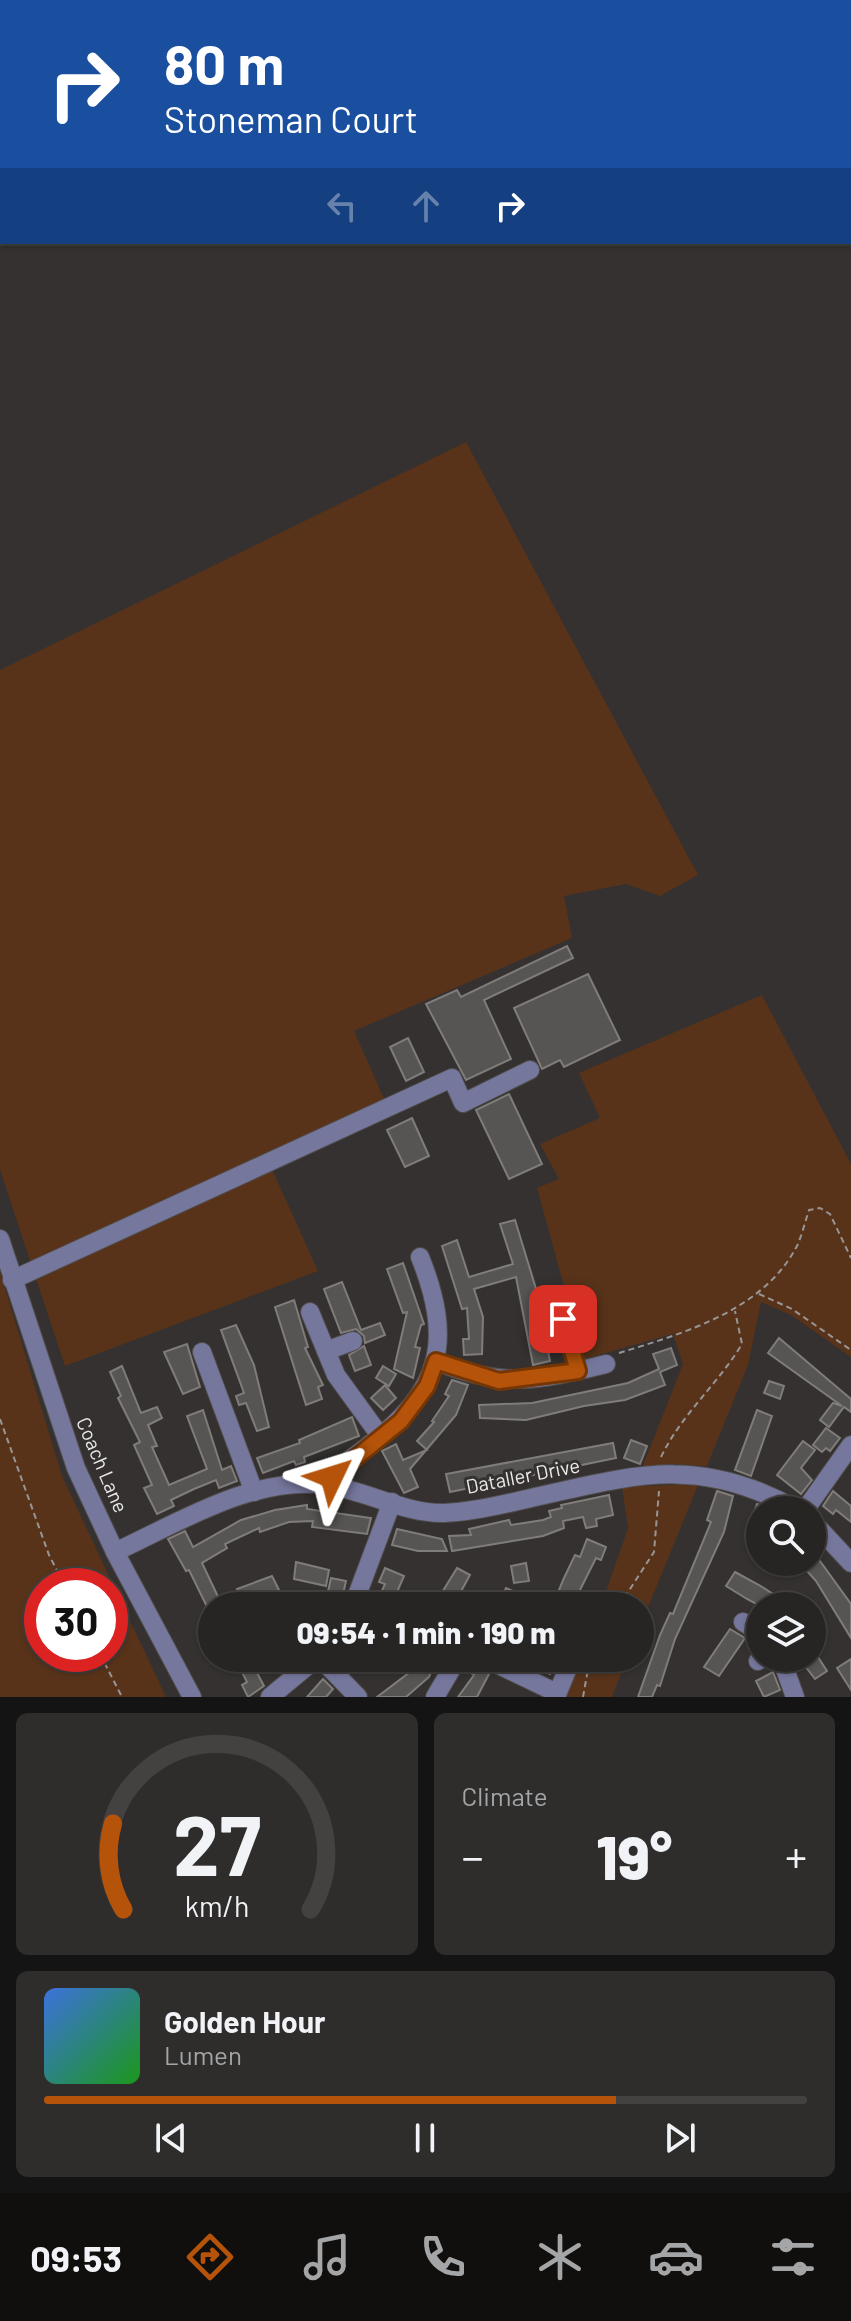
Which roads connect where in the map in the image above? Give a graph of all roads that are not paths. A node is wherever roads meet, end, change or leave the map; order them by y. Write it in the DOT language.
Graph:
graph roads {
  1 [pos="530,1070"];
  2 [pos="0,1239"];
  3 [pos="420,1257"];
  4 [pos="12,1280"];
  5 [pos="310,1312"];
  6 [pos="563,1319"];
  7 [pos="353,1341"];
  8 [pos="326,1351"];
  9 [pos="202,1352"];
  10 [pos="436,1361"];
  11 [pos="606,1364"];
  12 [pos="578,1371"];
  13 [pos="381,1437"];
  14 [pos="851,1445"];
  15 [pos="330,1485"];
  16 [pos="254,1492"];
  17 [pos="766,1496"];
  18 [pos="815,1496"];
  19 [pos="392,1502"];
  20 [pos="826,1536"];
  21 [pos="115,1552"];
  22 [pos="851,1563"];
  23 [pos="358,1592"];
  24 [pos="743,1622"];
  25 [pos="746,1624"];
  26 [pos="301,1672"];
  27 [pos="333,1672"];
  28 [pos="450,1672"];
  29 [pos="512,1672"];
  30 [pos="566,1672"];
  31 [pos="786,1672"];
  32 [pos="557,1695"];
  33 [pos="192,1697"];
  34 [pos="270,1697"];
  35 [pos="358,1697"];
  36 [pos="435,1697"];
  37 [pos="795,1697"];
  1 -- 4 [label="street"];
  2 -- 4 [label="street, Coach Lane"];
  3 -- 10 [label="street"];
  4 -- 21 [label="street, Coach Lane"];
  5 -- 8 [label="street"];
  6 -- 12 [label="street"];
  7 -- 8 [label="street"];
  8 -- 13 [label="street"];
  9 -- 16 [label="street"];
  10 -- 12 [label="street"];
  10 -- 13 [label="street"];
  11 -- 12 [label="street"];
  13 -- 15 [label="street"];
  14 -- 18 [label="street"];
  15 -- 16 [label="street, Dataller Drive"];
  15 -- 19 [label="street, Dataller Drive"];
  16 -- 21 [label="street, Dataller Drive"];
  17 -- 19 [label="street, Dataller Drive"];
  19 -- 23 [label="street"];
  20 -- 22 [label="street"];
  21 -- 33 [label="street, Coach Lane"];
  24 -- 25 [label="street"];
  26 -- 34 [label="street"];
  27 -- 35 [label="street"];
  28 -- 36 [label="street"];
  29 -- 32 [label="street"];
  30 -- 32 [label="street"];
  31 -- 37 [label="street"];
}
